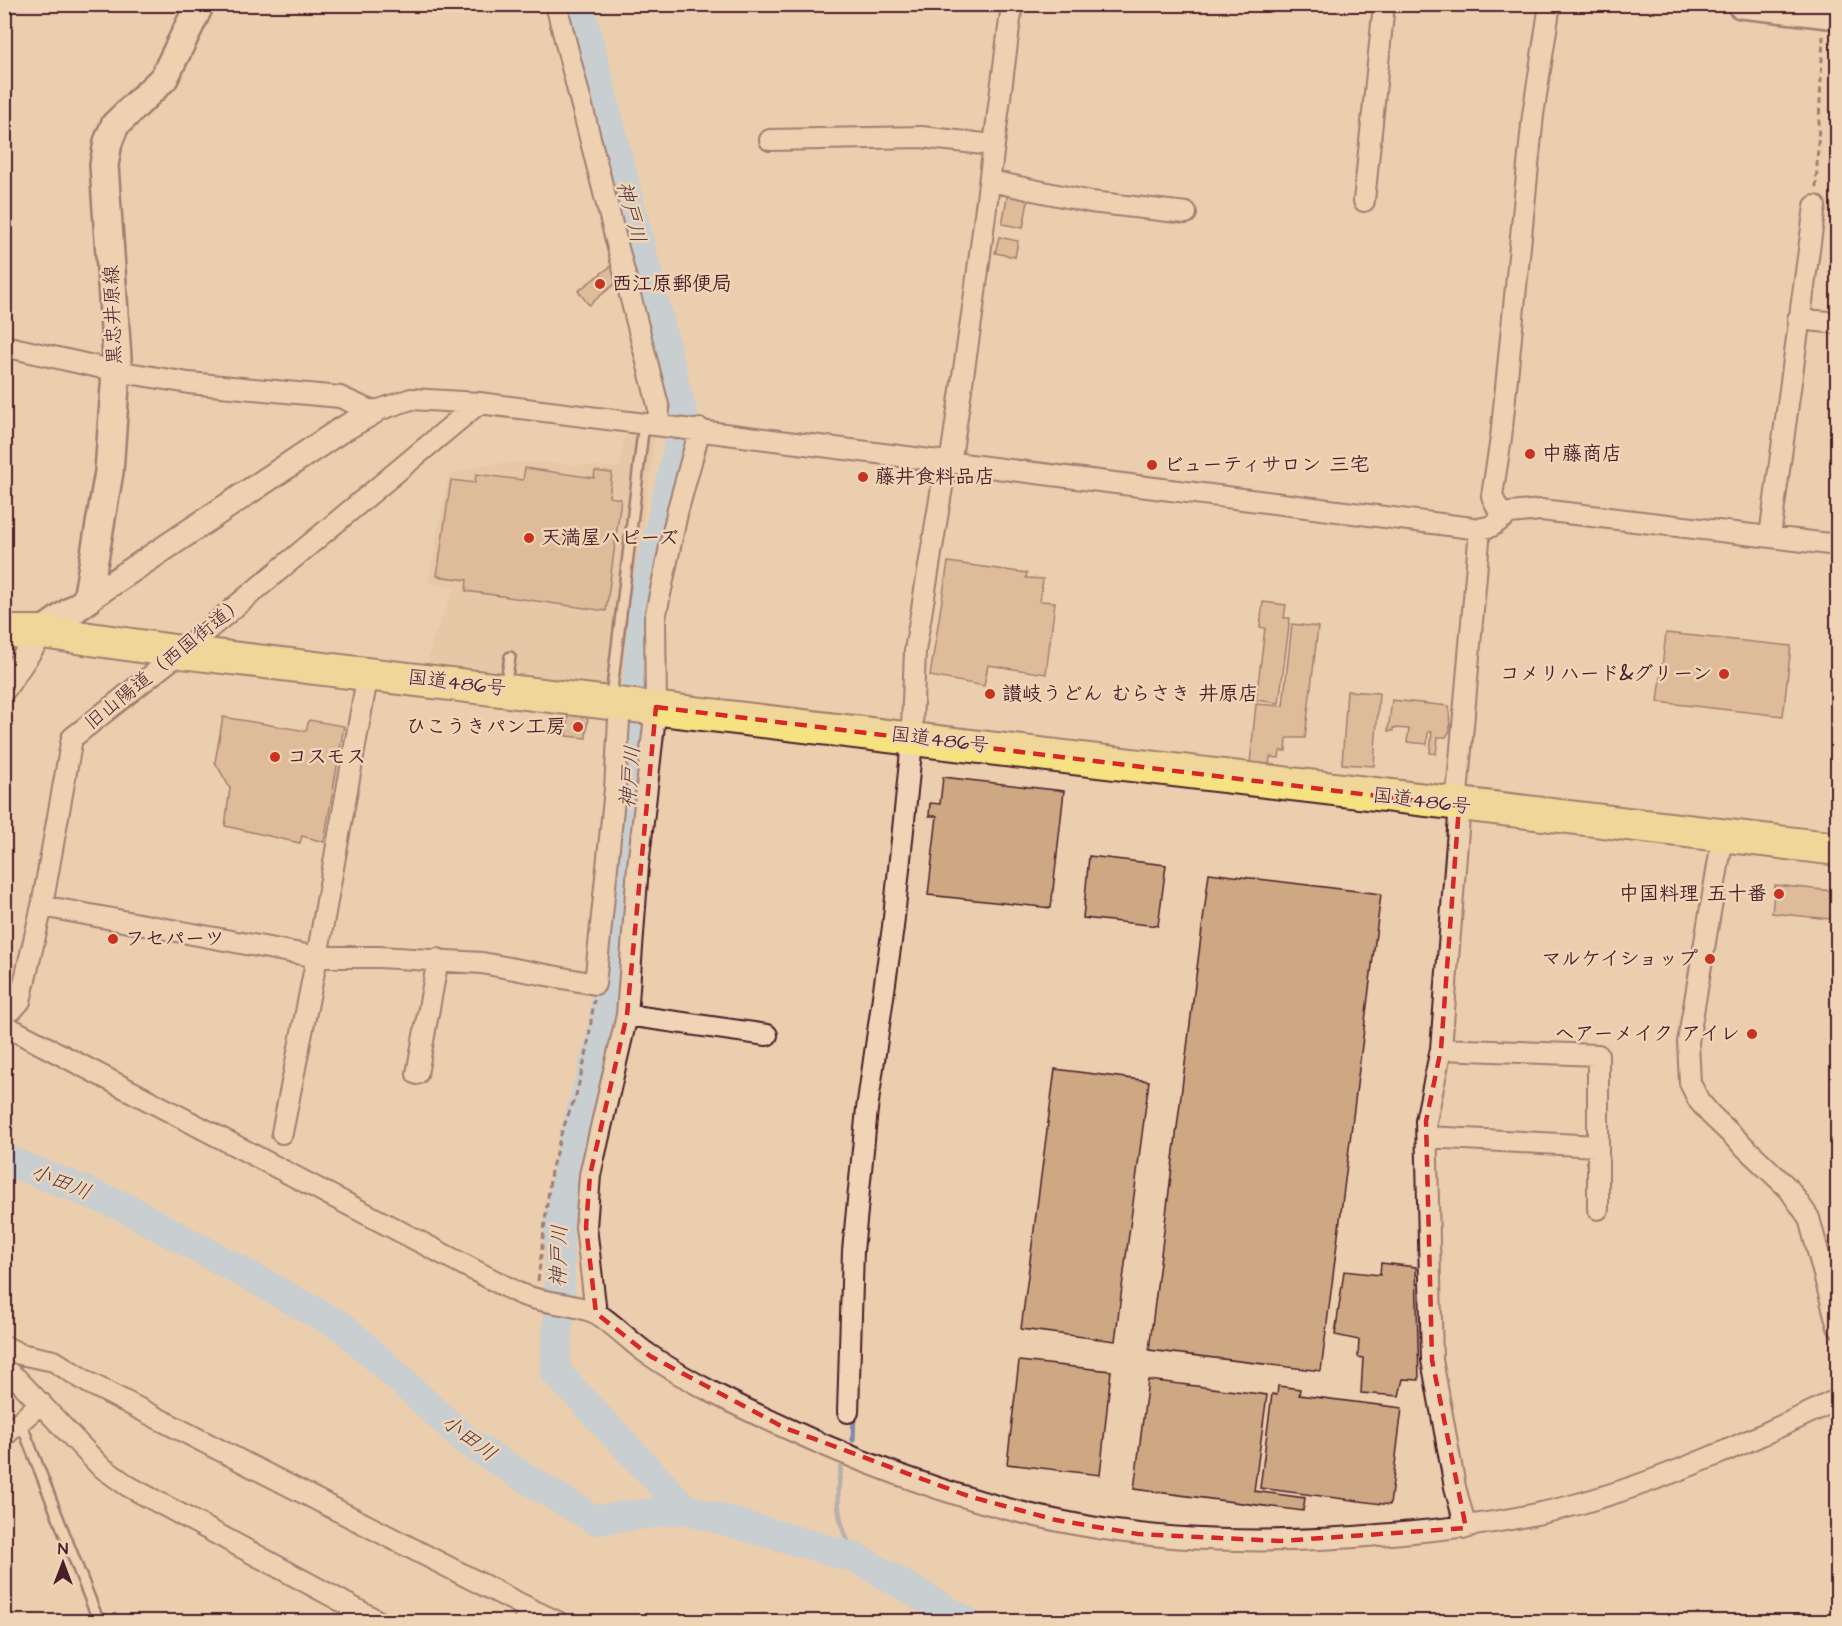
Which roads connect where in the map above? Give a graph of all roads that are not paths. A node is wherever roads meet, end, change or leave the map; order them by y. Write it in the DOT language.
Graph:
graph roads {
  1 [pos="200,4"];
  2 [pos="556,4"];
  3 [pos="1012,4"];
  4 [pos="1384,4"];
  5 [pos="1550,4"];
  6 [pos="1741,4"];
  7 [pos="1829,11"];
  8 [pos="770,140"];
  9 [pos="993,146"];
  10 [pos="990,181"];
  11 [pos="1364,201"];
  12 [pos="1815,206"];
  13 [pos="1186,213"];
  14 [pos="1798,319"];
  15 [pos="1838,323"];
  16 [pos="4,346"];
  17 [pos="116,371"];
  18 [pos="479,403"];
  19 [pos="373,412"];
  20 [pos="657,424"];
  21 [pos="697,428"];
  22 [pos="949,461"];
  23 [pos="1502,518"];
  24 [pos="1480,529"];
  25 [pos="1770,536"];
  26 [pos="1838,545"];
  27 [pos="87,600"];
  28 [pos="4,619"];
  29 [pos="4,632"];
  30 [pos="42,632"];
  31 [pos="181,652"];
  32 [pos="510,657"];
  33 [pos="368,673"];
  34 [pos="4,688"];
  35 [pos="504,689"];
  36 [pos="632,704"];
  37 [pos="910,736"];
  38 [pos="1459,806"];
  39 [pos="1723,836"];
  40 [pos="1838,849"];
  41 [pos="42,906"];
  42 [pos="317,957"];
  43 [pos="438,959"];
  44 [pos="4,1011"];
  45 [pos="627,1015"];
  46 [pos="4,1026"];
  47 [pos="767,1035"];
  48 [pos="1441,1048"];
  49 [pos="417,1074"];
  50 [pos="282,1133"];
  51 [pos="1427,1137"];
  52 [pos="1597,1146"];
  53 [pos="1598,1209"];
  54 [pos="590,1311"];
  55 [pos="1838,1327"];
  56 [pos="4,1346"];
  57 [pos="4,1369"];
  58 [pos="1838,1399"];
  59 [pos="41,1403"];
  60 [pos="848,1412"];
  61 [pos="21,1424"];
  62 [pos="4,1436"];
  63 [pos="1466,1528"];
  64 [pos="526,1615"];
  65 [pos="99,1622"];
  66 [pos="380,1622"];
  67 [pos="558,1622"];
  1 -- 17 [label="main road, 黒忠井原線"];
  2 -- 20 [label="street"];
  3 -- 9 [label="street"];
  4 -- 11 [label="street"];
  5 -- 23 [label="street"];
  6 -- 7 [label="main road"];
  8 -- 9 [label="street"];
  9 -- 10 [label="street"];
  10 -- 13 [label="street"];
  10 -- 22 [label="street"];
  12 -- 14 [label="street"];
  14 -- 15 [label="street"];
  14 -- 25 [label="street"];
  16 -- 17 [label="street"];
  17 -- 19 [label="street"];
  17 -- 27 [label="main road, 黒忠井原線"];
  18 -- 19 [label="street"];
  18 -- 20 [label="street"];
  18 -- 31 [label="street, 旧山陽道（西国街道）"];
  19 -- 27 [label="street"];
  20 -- 21 [label="street"];
  20 -- 36 [label="lane"];
  21 -- 22 [label="street"];
  21 -- 36 [label="street"];
  22 -- 24 [label="street"];
  22 -- 37 [label="street"];
  23 -- 24 [label="street"];
  23 -- 25 [label="street"];
  24 -- 38 [label="street"];
  25 -- 26 [label="street"];
  27 -- 30 [label="main road"];
  28 -- 30 [label="highway, 国道486号"];
  29 -- 30 [label="highway, 国道486号"];
  30 -- 31 [label="highway, 国道486号"];
  30 -- 34 [label="street"];
  31 -- 33 [label="highway, 国道486号"];
  31 -- 41 [label="street, 旧山陽道（西国街道）"];
  32 -- 35 [label="lane"];
  33 -- 35 [label="highway, 国道486号"];
  33 -- 42 [label="street"];
  35 -- 36 [label="highway, 国道486号"];
  36 -- 37 [label="highway, 国道486号"];
  36 -- 43 [label="street"];
  36 -- 45 [label="street"];
  37 -- 38 [label="highway, 国道486号"];
  37 -- 60 [label="street"];
  38 -- 39 [label="highway, 国道486号"];
  38 -- 48 [label="street"];
  39 -- 40 [label="highway, 国道486号"];
  39 -- 55 [label="street"];
  41 -- 42 [label="street"];
  41 -- 44 [label="street, 旧山陽道（西国街道）"];
  42 -- 43 [label="street"];
  42 -- 50 [label="street"];
  43 -- 49 [label="street"];
  45 -- 47 [label="street"];
  45 -- 54 [label="street"];
  46 -- 54 [label="street"];
  48 -- 51 [label="street"];
  48 -- 52 [label="street"];
  51 -- 52 [label="street"];
  51 -- 63 [label="street"];
  52 -- 53 [label="street"];
  54 -- 63 [label="street"];
  56 -- 64 [label="street"];
  57 -- 59 [label="street"];
  58 -- 63 [label="street"];
  59 -- 61 [label="street"];
  59 -- 66 [label="street"];
  61 -- 62 [label="street"];
  61 -- 65 [label="lane"];
  64 -- 67 [label="street"];
}
